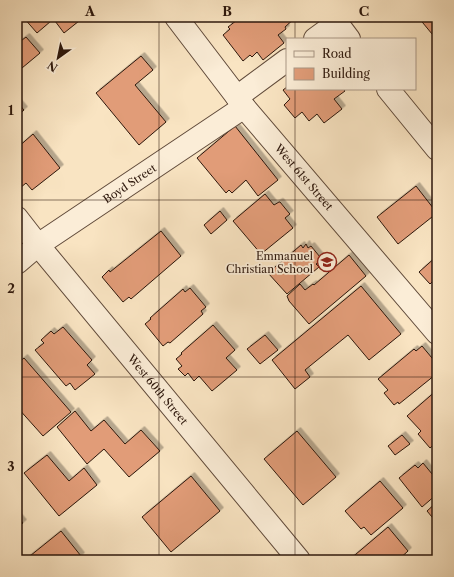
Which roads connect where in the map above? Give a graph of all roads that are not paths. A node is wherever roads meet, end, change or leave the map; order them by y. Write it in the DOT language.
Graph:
graph roads {
  1 [pos="176,17"];
  2 [pos="339,26"];
  3 [pos="317,38"];
  4 [pos="286,61"];
  5 [pos="389,90"];
  6 [pos="240,102"];
  7 [pos="437,149"];
  8 [pos="17,218"];
  9 [pos="38,245"];
  10 [pos="17,263"];
  11 [pos="437,333"];
  12 [pos="299,560"];
  1 -- 6 [label="street, West 61st Street"];
  2 -- 3 [label="street"];
  4 -- 6 [label="street, Boyd Street"];
  5 -- 7 [label="street"];
  6 -- 9 [label="street, Boyd Street"];
  6 -- 11 [label="street, West 61st Street"];
  8 -- 9 [label="street, West 60th Street"];
  9 -- 10 [label="street, Boyd Street"];
  9 -- 12 [label="street, West 60th Street"];
}
